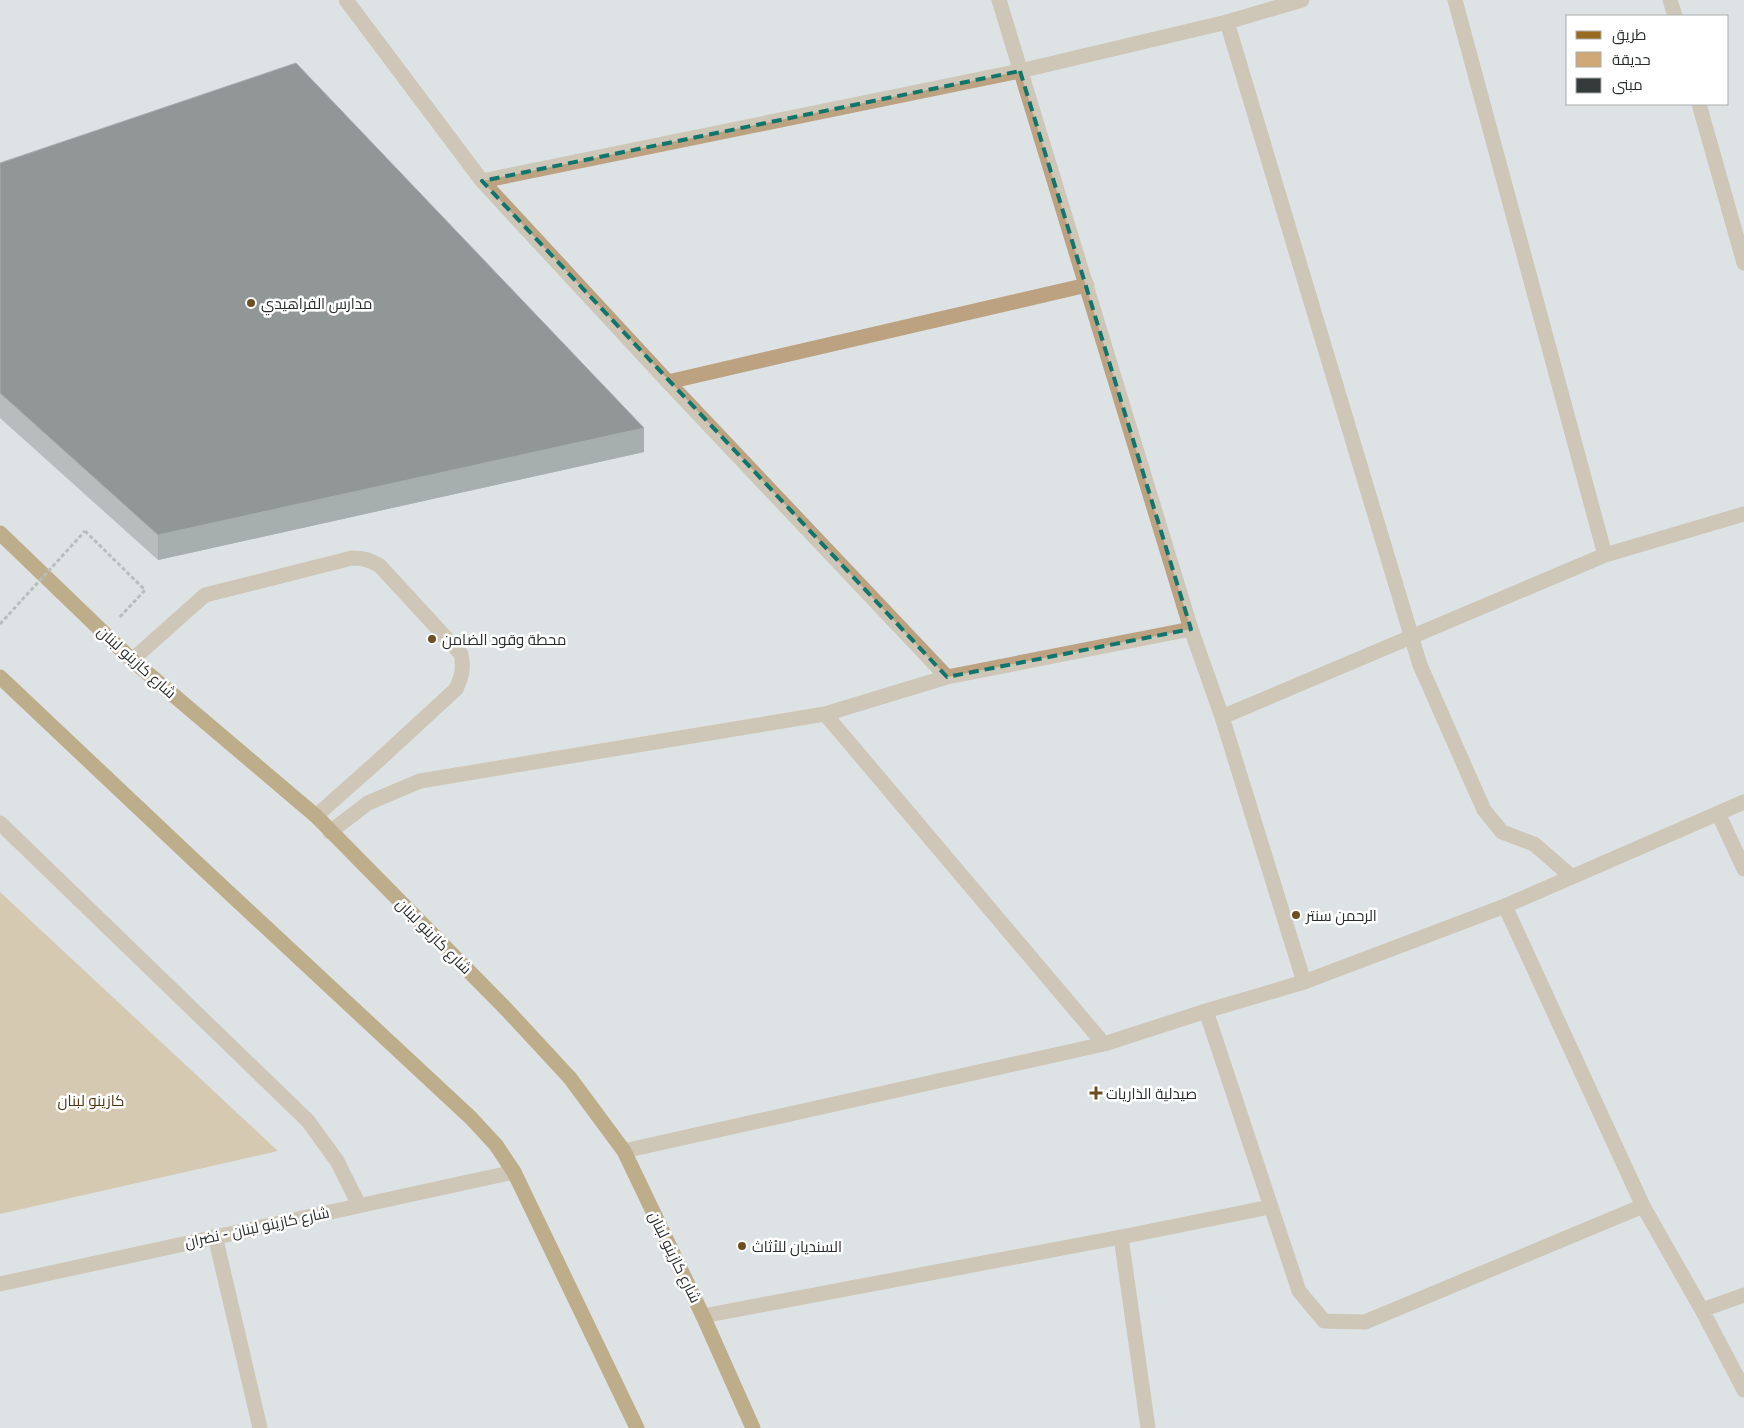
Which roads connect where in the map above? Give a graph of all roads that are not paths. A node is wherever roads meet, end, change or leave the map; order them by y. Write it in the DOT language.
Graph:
graph roads {
  1 [pos="346,0"];
  2 [pos="999,0"];
  3 [pos="1302,0"];
  4 [pos="1455,0"];
  5 [pos="1670,0"];
  6 [pos="1675,15"];
  7 [pos="1228,22"];
  8 [pos="1020,71"];
  9 [pos="1699,105"];
  10 [pos="482,182"];
  11 [pos="1744,263"];
  12 [pos="1087,285"];
  13 [pos="668,382"];
  14 [pos="1744,514"];
  15 [pos="0,533"];
  16 [pos="1605,555"];
  17 [pos="1191,629"];
  18 [pos="1412,636"];
  19 [pos="132,660"];
  20 [pos="0,677"];
  21 [pos="947,677"];
  22 [pos="825,714"];
  23 [pos="1222,717"];
  24 [pos="1744,802"];
  25 [pos="1718,813"];
  26 [pos="316,816"];
  27 [pos="0,823"];
  28 [pos="330,832"];
  29 [pos="1744,868"];
  30 [pos="1572,877"];
  31 [pos="1506,906"];
  32 [pos="1304,982"];
  33 [pos="1206,1011"];
  34 [pos="1104,1044"];
  35 [pos="624,1151"];
  36 [pos="514,1172"];
  37 [pos="359,1205"];
  38 [pos="1270,1206"];
  39 [pos="1643,1206"];
  40 [pos="215,1236"];
  41 [pos="1121,1237"];
  42 [pos="0,1284"];
  43 [pos="1744,1295"];
  44 [pos="1702,1310"];
  45 [pos="703,1316"];
  46 [pos="1744,1390"];
  47 [pos="260,1428"];
  48 [pos="637,1428"];
  49 [pos="753,1428"];
  50 [pos="1148,1428"];
  1 -- 10 [label="street"];
  2 -- 8 [label="street"];
  3 -- 7 [label="street"];
  4 -- 16 [label="street"];
  5 -- 6 [label="street"];
  7 -- 8 [label="street"];
  7 -- 18 [label="street"];
  8 -- 10 [label="street"];
  8 -- 12 [label="street"];
  9 -- 11 [label="street"];
  10 -- 13 [label="street"];
  12 -- 13 [label="street"];
  12 -- 17 [label="street"];
  13 -- 21 [label="street"];
  14 -- 16 [label="street"];
  15 -- 19 [label="main road, شارع كازينو لبنان"];
  16 -- 18 [label="street"];
  17 -- 21 [label="street"];
  17 -- 23 [label="street"];
  18 -- 23 [label="street"];
  18 -- 30 [label="street"];
  19 -- 26 [label="main road, شارع كازينو لبنان"];
  19 -- 26 [label="street"];
  20 -- 36 [label="main road"];
  21 -- 22 [label="street"];
  22 -- 28 [label="street"];
  22 -- 34 [label="street"];
  23 -- 32 [label="street"];
  24 -- 25 [label="street"];
  25 -- 29 [label="street"];
  25 -- 30 [label="street"];
  26 -- 28 [label="main road, شارع كازينو لبنان"];
  27 -- 37 [label="street"];
  28 -- 35 [label="main road, شارع كازينو لبنان"];
  30 -- 31 [label="street"];
  31 -- 32 [label="street"];
  31 -- 39 [label="street"];
  32 -- 33 [label="street"];
  33 -- 34 [label="street"];
  33 -- 38 [label="street"];
  34 -- 35 [label="street"];
  35 -- 45 [label="main road, شارع كازينو لبنان"];
  36 -- 37 [label="street, شارع كازينو لبنان - نضران"];
  36 -- 48 [label="main road"];
  37 -- 40 [label="street, شارع كازينو لبنان - نضران"];
  38 -- 39 [label="street"];
  38 -- 41 [label="street"];
  39 -- 44 [label="street"];
  40 -- 42 [label="street, شارع كازينو لبنان - نضران"];
  40 -- 47 [label="street"];
  41 -- 45 [label="street"];
  41 -- 50 [label="street"];
  43 -- 44 [label="street"];
  44 -- 46 [label="street"];
  45 -- 49 [label="main road, شارع كازينو لبنان"];
}
